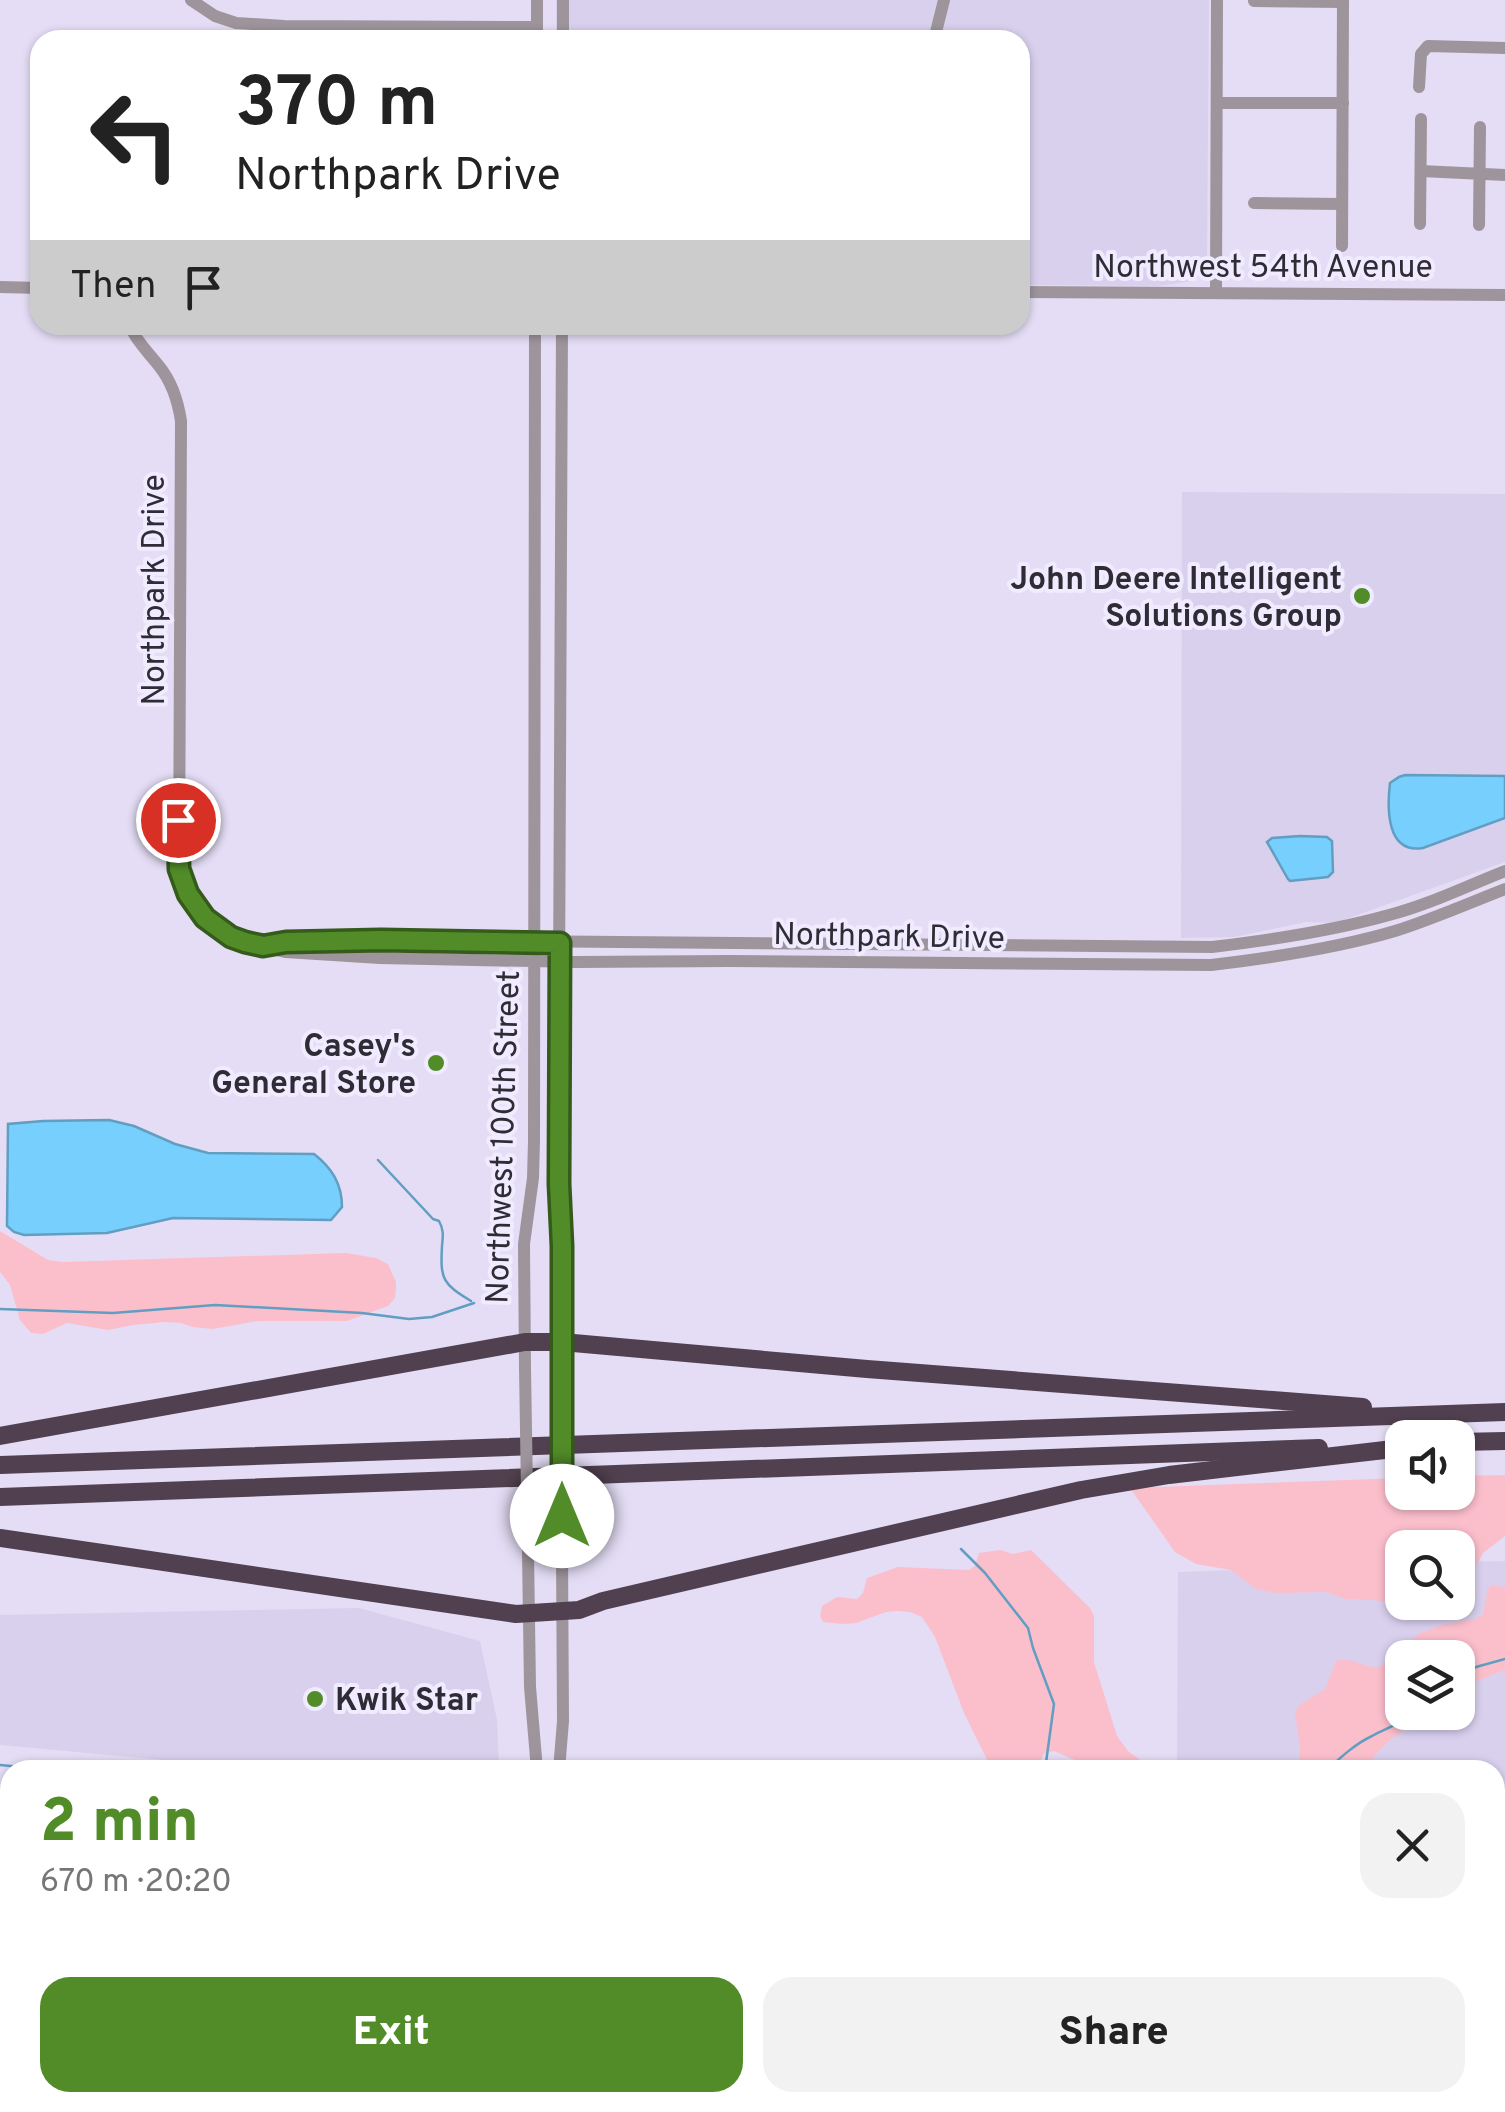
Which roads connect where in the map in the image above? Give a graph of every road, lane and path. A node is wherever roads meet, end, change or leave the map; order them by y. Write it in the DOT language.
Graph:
graph roads {
  1 [pos="191,0"];
  2 [pos="537,0"];
  3 [pos="563,0"];
  4 [pos="944,0"];
  5 [pos="1217,0"];
  6 [pos="1343,1"];
  7 [pos="1254,2"];
  8 [pos="437,30"];
  9 [pos="537,30"];
  10 [pos="562,30"];
  11 [pos="936,30"];
  12 [pos="1505,48"];
  13 [pos="1419,88"];
  14 [pos="1342,103"];
  15 [pos="1217,104"];
  16 [pos="1422,119"];
  17 [pos="1480,126"];
  18 [pos="1421,171"];
  19 [pos="1479,172"];
  20 [pos="1505,175"];
  21 [pos="1254,204"];
  22 [pos="1342,204"];
  23 [pos="1420,224"];
  24 [pos="1479,225"];
  25 [pos="1342,246"];
  26 [pos="0,288"];
  27 [pos="30,288"];
  28 [pos="1030,292"];
  29 [pos="1216,292"];
  30 [pos="1505,294"];
  31 [pos="135,335"];
  32 [pos="535,335"];
  33 [pos="562,335"];
  34 [pos="1505,871"];
  35 [pos="1505,888"];
  36 [pos="535,942"];
  37 [pos="560,943"];
  38 [pos="820,944"];
  39 [pos="263,946"];
  40 [pos="1115,946"];
  41 [pos="535,960"];
  42 [pos="560,961"];
  43 [pos="820,962"];
  44 [pos="1114,964"];
  45 [pos="525,1342"];
  46 [pos="562,1342"];
  47 [pos="1505,1412"];
  48 [pos="1456,1414"];
  49 [pos="0,1436"];
  50 [pos="1505,1441"];
  51 [pos="1475,1442"];
  52 [pos="1385,1447"];
  53 [pos="1385,1448"];
  54 [pos="0,1465"];
  55 [pos="0,1496"];
  56 [pos="0,1538"];
  57 [pos="562,1612"];
  58 [pos="529,1613"];
  59 [pos="535,1760"];
  60 [pos="560,1760"];
  1 -- 8 [label="street"];
  2 -- 9 [label="street"];
  3 -- 10 [label="street"];
  4 -- 11 [label="street"];
  5 -- 15 [label="street"];
  6 -- 7 [label="street"];
  6 -- 14 [label="street"];
  12 -- 13 [label="street"];
  14 -- 15 [label="street"];
  14 -- 22 [label="street"];
  15 -- 29 [label="street"];
  16 -- 18 [label="street"];
  17 -- 19 [label="street"];
  18 -- 19 [label="street"];
  18 -- 23 [label="street"];
  19 -- 20 [label="street"];
  19 -- 24 [label="street"];
  21 -- 22 [label="street"];
  22 -- 25 [label="street"];
  26 -- 27 [label="street"];
  28 -- 29 [label="street, Northwest 54th Avenue"];
  29 -- 30 [label="street, Northwest 54th Avenue"];
  31 -- 39 [label="street, Northpark Drive"];
  32 -- 36 [label="street, Northwest 100th Street"];
  33 -- 37 [label="street, Northwest 100th Street"];
  34 -- 40 [label="street, Northpark Drive"];
  35 -- 44 [label="street, Northpark Drive"];
  36 -- 37 [label="street, Northpark Drive"];
  36 -- 39 [label="street, Northpark Drive"];
  36 -- 41 [label="street, Northwest 100th Street"];
  37 -- 38 [label="street, Northpark Drive"];
  37 -- 42 [label="street, Northwest 100th Street"];
  38 -- 40 [label="street, Northpark Drive"];
  38 -- 43 [label="street"];
  39 -- 41 [label="street, Northpark Drive"];
  40 -- 44 [label="street"];
  41 -- 42 [label="street, Northpark Drive"];
  41 -- 45 [label="street, Northwest 100th Street"];
  42 -- 43 [label="street, Northpark Drive"];
  42 -- 46 [label="street, Northwest 100th Street"];
  43 -- 44 [label="street, Northpark Drive"];
  45 -- 46 [label="highway"];
  45 -- 49 [label="highway"];
  45 -- 58 [label="street, Northwest 100th Street, bridge"];
  46 -- 48 [label="highway"];
  46 -- 57 [label="street, Northwest 100th Street, bridge"];
  47 -- 48 [label="highway"];
  48 -- 54 [label="highway"];
  50 -- 51 [label="highway"];
  52 -- 55 [label="highway"];
  53 -- 57 [label="highway"];
  56 -- 58 [label="highway"];
  57 -- 58 [label="highway"];
  57 -- 60 [label="street, Northwest 100th Street"];
  58 -- 59 [label="street, Northwest 100th Street"];
}
